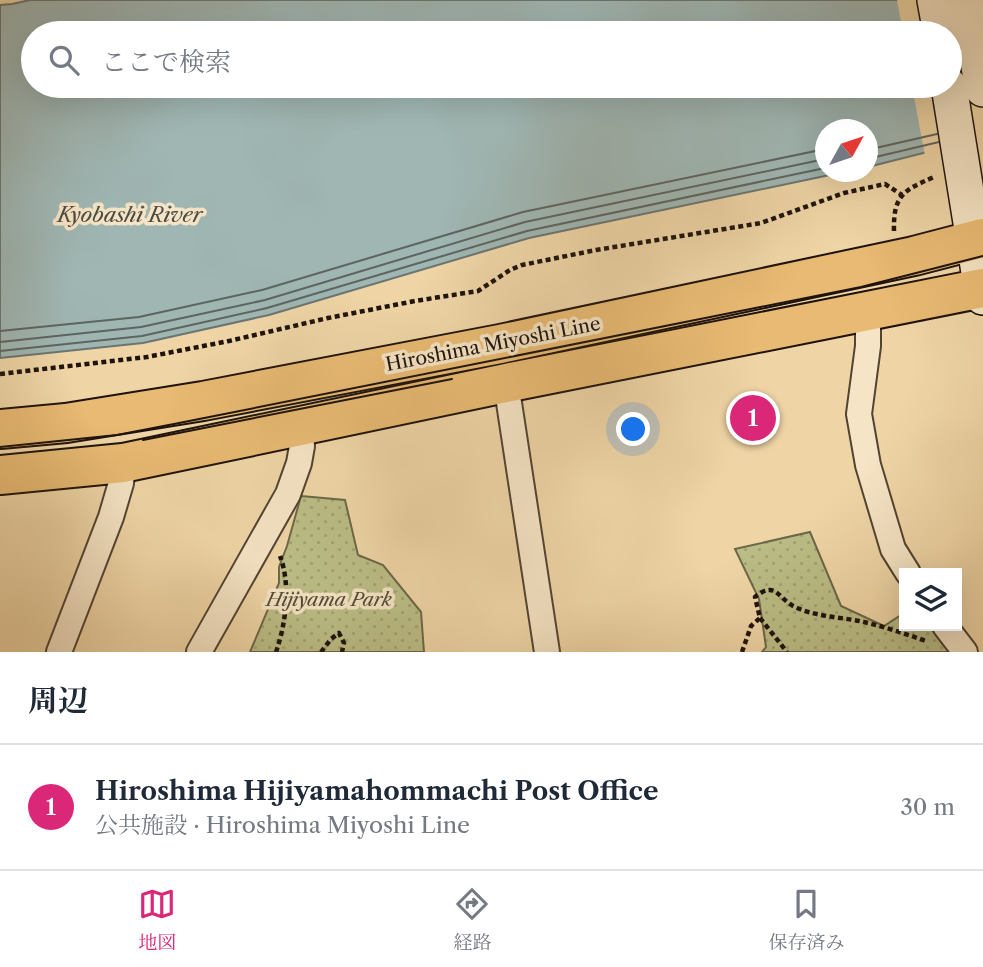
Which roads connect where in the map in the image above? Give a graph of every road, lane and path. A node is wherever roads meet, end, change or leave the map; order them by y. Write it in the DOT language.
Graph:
graph roads {
  1 [pos="935,0"];
  2 [pos="967,0"];
  3 [pos="939,21"];
  4 [pos="983,89"];
  5 [pos="949,98"];
  6 [pos="947,165"];
  7 [pos="902,195"];
  8 [pos="895,237"];
  9 [pos="978,239"];
  10 [pos="982,292"];
  11 [pos="868,312"];
  12 [pos="0,374"];
  13 [pos="506,383"];
  14 [pos="300,427"];
  15 [pos="0,429"];
  16 [pos="123,463"];
  17 [pos="0,475"];
  18 [pos="284,567"];
  19 [pos="905,568"];
  20 [pos="760,618"];
  21 [pos="896,631"];
  22 [pos="949,631"];
  23 [pos="59,652"];
  24 [pos="199,652"];
  25 [pos="276,652"];
  26 [pos="321,652"];
  27 [pos="342,652"];
  28 [pos="547,652"];
  29 [pos="742,652"];
  30 [pos="787,652"];
  31 [pos="965,652"];
  1 -- 3 [label="street"];
  2 -- 4 [label="street"];
  5 -- 6 [label="street"];
  6 -- 7 [label="path"];
  6 -- 9 [label="street"];
  7 -- 8 [label="path"];
  7 -- 12 [label="path"];
  9 -- 10 [label="street"];
  9 -- 15 [label="main road, Hiroshima Miyoshi Line"];
  10 -- 11 [label="main road"];
  11 -- 13 [label="main road"];
  11 -- 19 [label="street"];
  13 -- 14 [label="main road"];
  13 -- 28 [label="street"];
  14 -- 16 [label="main road"];
  14 -- 24 [label="street"];
  16 -- 17 [label="main road"];
  16 -- 23 [label="street"];
  18 -- 25 [label="path"];
  20 -- 21 [label="path"];
  20 -- 29 [label="path"];
  20 -- 30 [label="path"];
  22 -- 31 [label="street"];
  26 -- 27 [label="path"];
}
